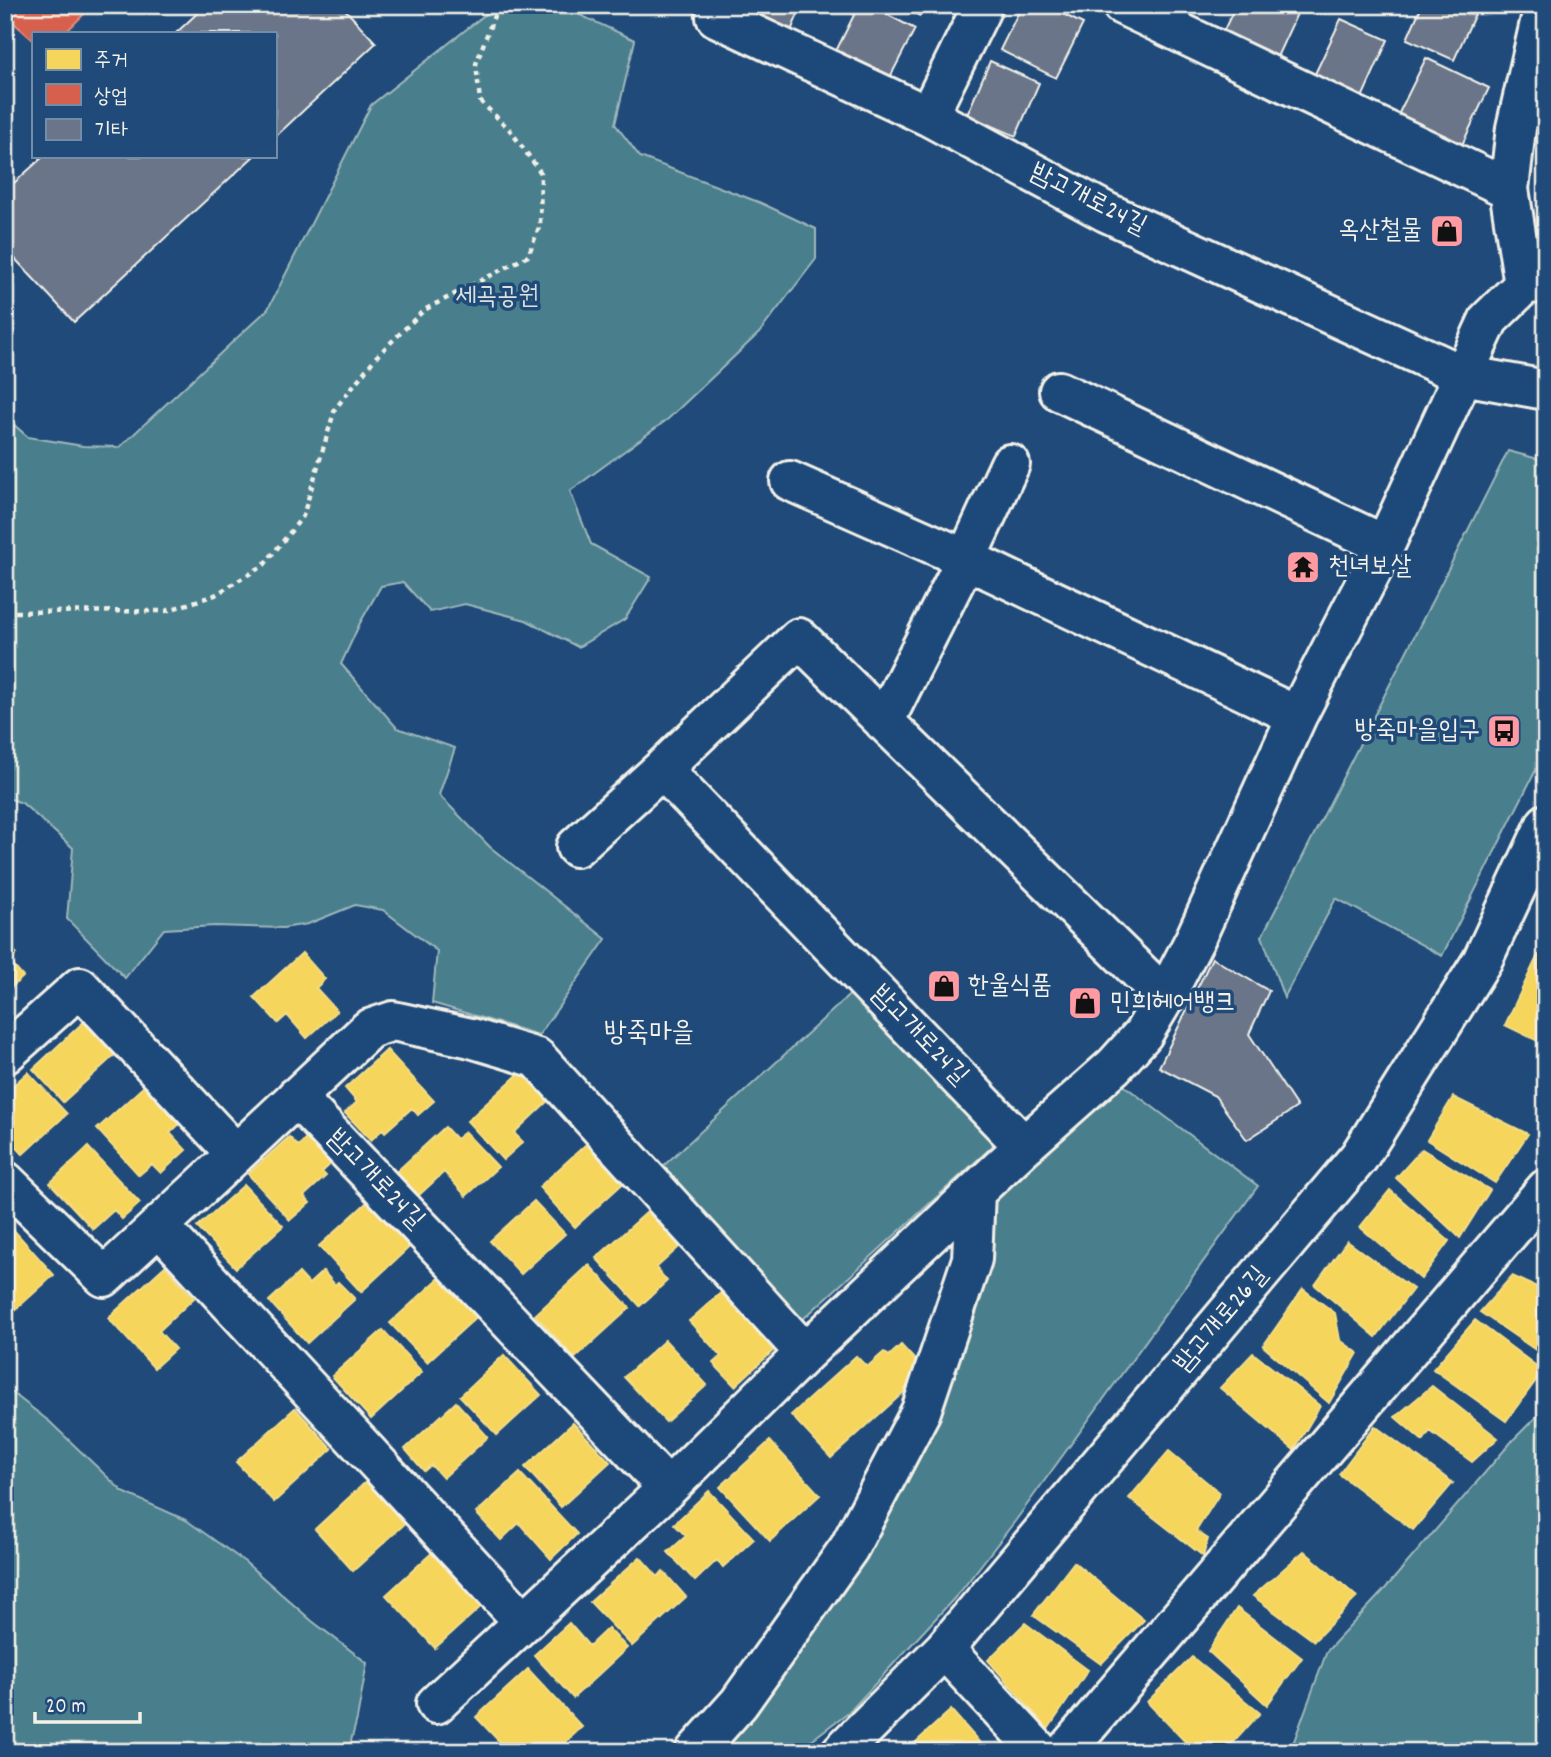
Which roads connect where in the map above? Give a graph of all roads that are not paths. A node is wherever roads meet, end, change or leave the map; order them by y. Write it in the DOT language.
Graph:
graph roads {
  1 [pos="983,5"];
  2 [pos="1122,5"];
  3 [pos="1544,5"];
  4 [pos="716,16"];
  5 [pos="928,116"];
  6 [pos="1509,190"];
  7 [pos="1535,283"];
  8 [pos="1464,375"];
  9 [pos="1546,390"];
  10 [pos="1059,391"];
  11 [pos="1010,464"];
  12 [pos="790,481"];
  13 [pos="1385,545"];
  14 [pos="966,559"];
  15 [pos="1297,716"];
  16 [pos="884,722"];
  17 [pos="662,769"];
  18 [pos="1543,837"];
  19 [pos="576,847"];
  20 [pos="1165,997"];
  21 [pos="5,1054"];
  22 [pos="296,1097"];
  23 [pos="1024,1146"];
  24 [pos="236,1154"];
  25 [pos="5,1181"];
  26 [pos="1546,1189"];
  27 [pos="975,1192"];
  28 [pos="159,1226"];
  29 [pos="804,1353"];
  30 [pos="668,1488"];
  31 [pos="523,1622"];
  32 [pos="944,1649"];
  33 [pos="436,1704"];
  34 [pos="695,1752"];
  35 [pos="841,1752"];
  36 [pos="1040,1752"];
  37 [pos="1065,1752"];
  1 -- 5 [label="street"];
  2 -- 6 [label="street"];
  3 -- 6 [label="street"];
  4 -- 5 [label="street, 밤고개로24길"];
  5 -- 8 [label="street, 밤고개로24길"];
  6 -- 7 [label="street"];
  7 -- 8 [label="street"];
  8 -- 9 [label="street, 밤고개로24길"];
  8 -- 13 [label="street"];
  10 -- 13 [label="street"];
  11 -- 14 [label="street"];
  12 -- 14 [label="street"];
  13 -- 15 [label="street"];
  14 -- 15 [label="street"];
  14 -- 16 [label="street"];
  15 -- 20 [label="street"];
  16 -- 17 [label="street"];
  16 -- 20 [label="street"];
  17 -- 19 [label="street"];
  17 -- 23 [label="street, 밤고개로24길"];
  18 -- 32 [label="street, 밤고개로26길"];
  20 -- 23 [label="street"];
  21 -- 24 [label="street"];
  22 -- 24 [label="street"];
  22 -- 29 [label="street"];
  22 -- 30 [label="street, 밤고개로24길"];
  23 -- 27 [label="street"];
  24 -- 28 [label="street"];
  25 -- 28 [label="street"];
  26 -- 37 [label="street"];
  27 -- 29 [label="street"];
  27 -- 34 [label="street"];
  28 -- 31 [label="street"];
  29 -- 30 [label="street"];
  30 -- 31 [label="street"];
  31 -- 33 [label="street"];
  32 -- 35 [label="street, 밤고개로26길"];
  32 -- 36 [label="street"];
}
